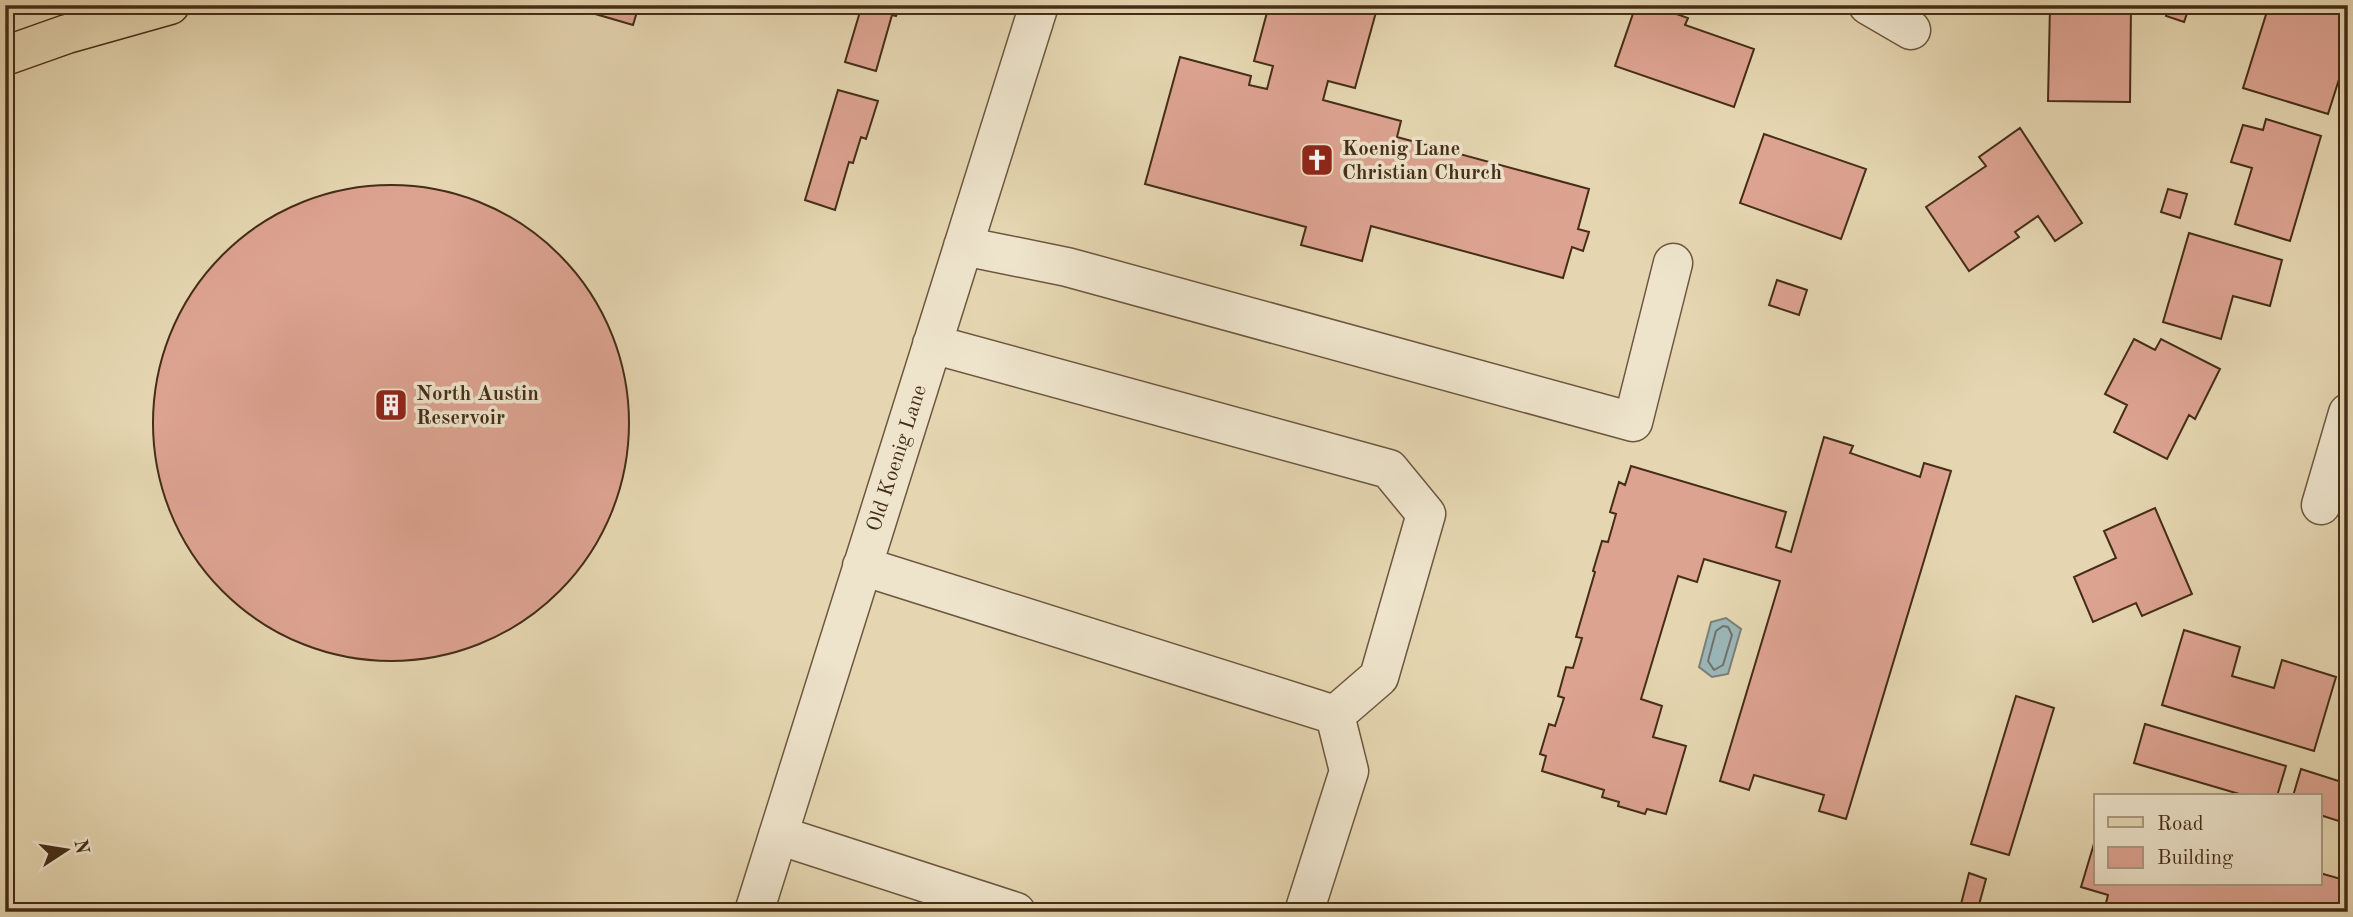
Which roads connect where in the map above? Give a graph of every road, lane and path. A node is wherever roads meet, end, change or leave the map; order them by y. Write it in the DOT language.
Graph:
graph roads {
  1 [pos="170,5"];
  2 [pos="1039,5"];
  3 [pos="1868,5"];
  4 [pos="1911,30"];
  5 [pos="5,56"];
  6 [pos="963,246"];
  7 [pos="1673,263"];
  8 [pos="932,344"];
  9 [pos="2348,413"];
  10 [pos="2321,505"];
  11 [pos="862,566"];
  12 [pos="1335,715"];
  13 [pos="778,835"];
  14 [pos="762,910"];
  15 [pos="1016,912"];
  16 [pos="1304,912"];
  1 -- 5 [label="main road"];
  2 -- 6 [label="street, Old Koenig Lane"];
  3 -- 4 [label="street"];
  6 -- 7 [label="street"];
  6 -- 8 [label="street, Old Koenig Lane"];
  8 -- 11 [label="street, Old Koenig Lane"];
  8 -- 12 [label="street"];
  9 -- 10 [label="street"];
  11 -- 12 [label="street"];
  11 -- 13 [label="street, Old Koenig Lane"];
  12 -- 16 [label="street"];
  13 -- 14 [label="street, Old Koenig Lane"];
  13 -- 15 [label="street"];
}
